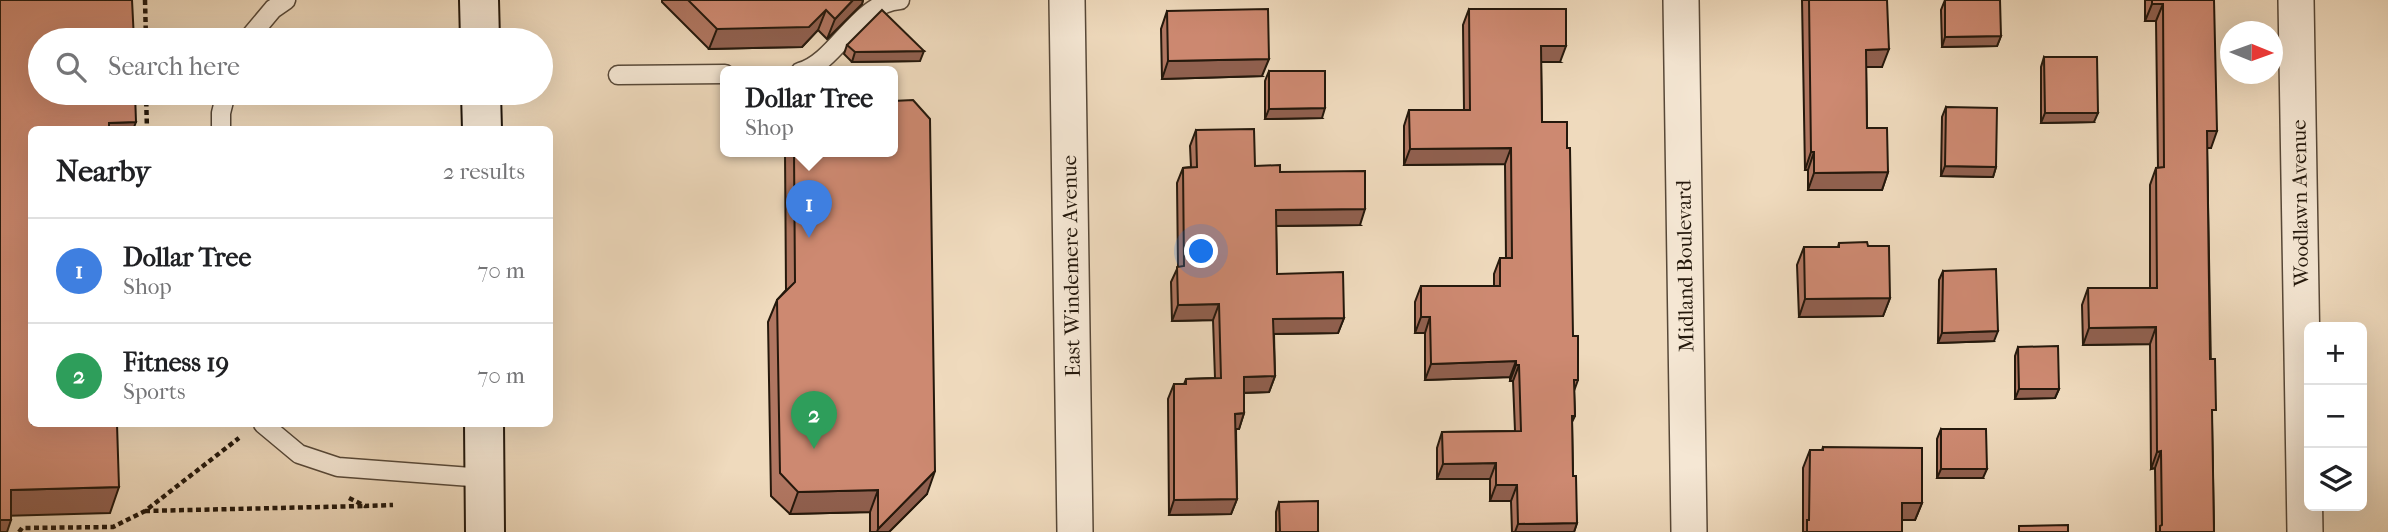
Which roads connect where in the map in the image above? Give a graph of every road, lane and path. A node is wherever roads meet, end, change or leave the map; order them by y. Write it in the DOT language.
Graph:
graph roads {
  1 [pos="145,0"];
  2 [pos="286,0"];
  3 [pos="479,0"];
  4 [pos="900,0"];
  5 [pos="1068,0"];
  6 [pos="1681,0"];
  7 [pos="2296,0"];
  8 [pos="146,28"];
  9 [pos="257,28"];
  10 [pos="480,28"];
  11 [pos="812,66"];
  12 [pos="720,74"];
  13 [pos="618,75"];
  14 [pos="146,105"];
  15 [pos="223,105"];
  16 [pos="481,105"];
  17 [pos="147,126"];
  18 [pos="221,126"];
  19 [pos="482,126"];
  20 [pos="266,427"];
  21 [pos="484,427"];
  22 [pos="239,438"];
  23 [pos="484,478"];
  24 [pos="365,506"];
  25 [pos="145,511"];
  26 [pos="19,532"];
  27 [pos="485,532"];
  28 [pos="1075,532"];
  29 [pos="1689,532"];
  30 [pos="2305,532"];
  1 -- 8 [label="path"];
  2 -- 9 [label="lane"];
  3 -- 10 [label="main road"];
  4 -- 11 [label="lane"];
  5 -- 28 [label="street, East Windemere Avenue"];
  6 -- 29 [label="street, Midland Boulevard"];
  7 -- 30 [label="street, Woodlawn Avenue"];
  12 -- 13 [label="lane"];
  14 -- 17 [label="path"];
  15 -- 18 [label="lane"];
  16 -- 19 [label="main road"];
  20 -- 23 [label="lane"];
  21 -- 23 [label="main road"];
  22 -- 25 [label="path"];
  23 -- 27 [label="main road"];
  24 -- 25 [label="path"];
  25 -- 26 [label="path"];
}
